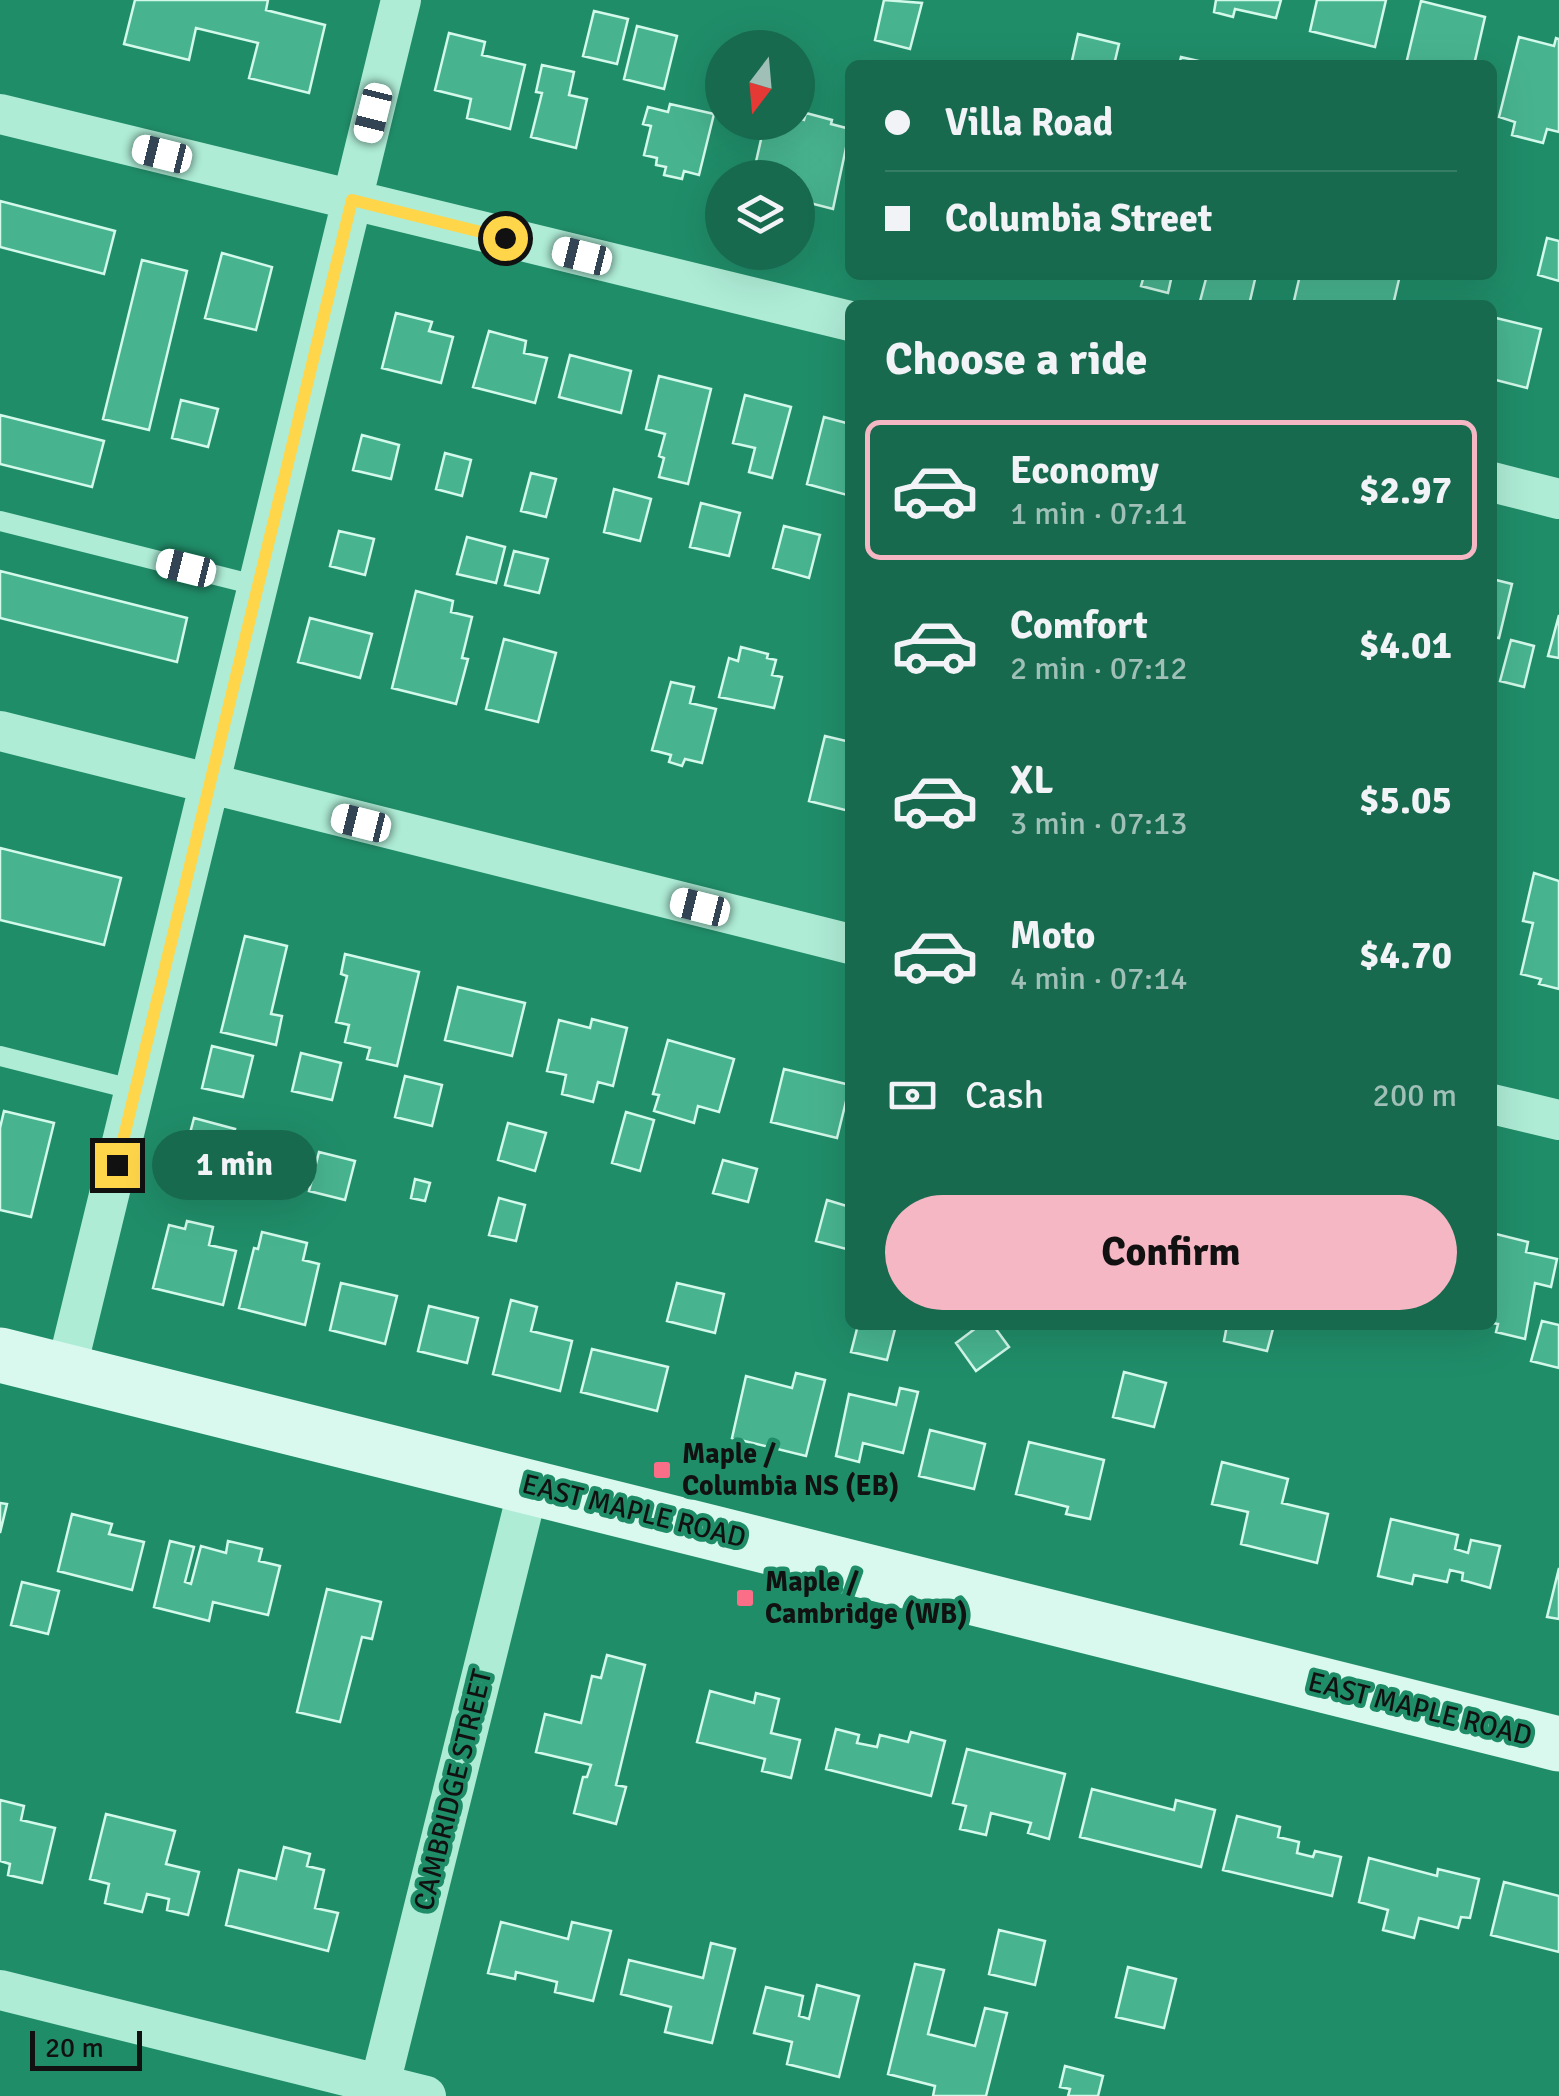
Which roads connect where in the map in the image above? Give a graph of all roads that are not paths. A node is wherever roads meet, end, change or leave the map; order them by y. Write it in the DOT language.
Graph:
graph roads {
  1 [pos="401,0"];
  2 [pos="0,114"];
  3 [pos="352,200"];
  4 [pos="845,320"];
  5 [pos="1497,483"];
  6 [pos="1559,499"];
  7 [pos="0,522"];
  8 [pos="258,586"];
  9 [pos="0,731"];
  10 [pos="208,784"];
  11 [pos="845,943"];
  12 [pos="0,1056"];
  13 [pos="135,1090"];
  14 [pos="1497,1105"];
  15 [pos="1559,1120"];
  16 [pos="0,1354"];
  17 [pos="66,1371"];
  18 [pos="529,1485"];
  19 [pos="1559,1744"];
  20 [pos="0,1990"];
  21 [pos="378,2090"];
  22 [pos="426,2096"];
  1 -- 3 [label="street"];
  2 -- 3 [label="street"];
  3 -- 4 [label="street"];
  3 -- 8 [label="street"];
  5 -- 6 [label="street"];
  7 -- 8 [label="lane"];
  8 -- 10 [label="street"];
  9 -- 10 [label="street"];
  10 -- 11 [label="street"];
  10 -- 13 [label="street"];
  12 -- 13 [label="lane"];
  13 -- 17 [label="street"];
  14 -- 15 [label="street"];
  16 -- 17 [label="main road, EAST MAPLE ROAD"];
  17 -- 18 [label="main road, EAST MAPLE ROAD"];
  18 -- 19 [label="main road, EAST MAPLE ROAD"];
  18 -- 21 [label="street, CAMBRIDGE STREET"];
  20 -- 21 [label="street"];
  21 -- 22 [label="street"];
}
